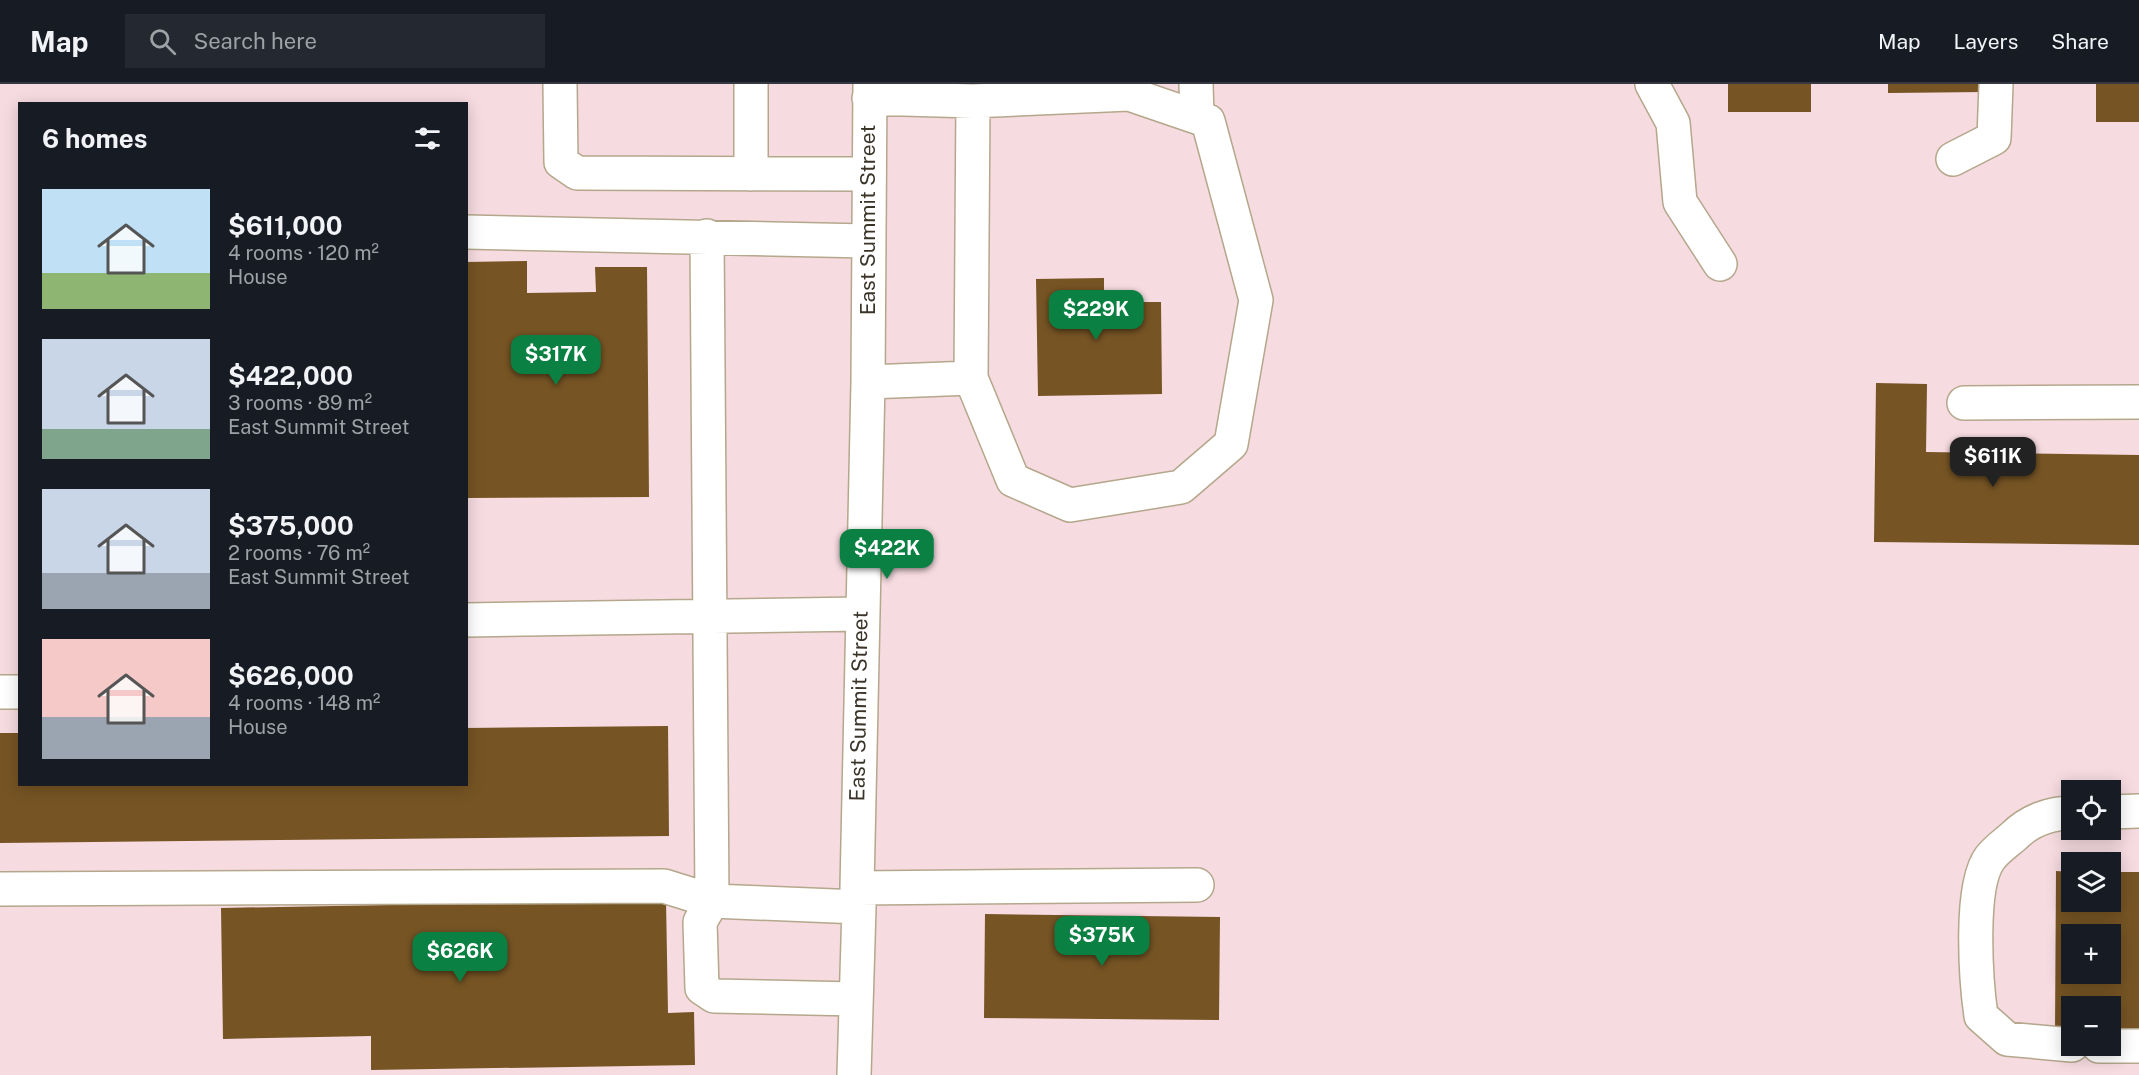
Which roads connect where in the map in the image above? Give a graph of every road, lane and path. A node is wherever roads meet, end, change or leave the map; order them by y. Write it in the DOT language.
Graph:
graph roads {
  1 [pos="560,84"];
  2 [pos="751,84"];
  3 [pos="1196,84"];
  4 [pos="1652,84"];
  5 [pos="1996,84"];
  6 [pos="869,91"];
  7 [pos="973,100"];
  8 [pos="1197,117"];
  9 [pos="1953,159"];
  10 [pos="751,174"];
  11 [pos="868,174"];
  12 [pos="468,232"];
  13 [pos="707,236"];
  14 [pos="867,241"];
  15 [pos="1720,264"];
  16 [pos="971,378"];
  17 [pos="868,382"];
  18 [pos="2139,402"];
  19 [pos="1964,403"];
  20 [pos="861,614"];
  21 [pos="710,618"];
  22 [pos="468,620"];
  23 [pos="0,692"];
  24 [pos="18,692"];
  25 [pos="2139,811"];
  26 [pos="2121,812"];
  27 [pos="2061,813"];
  28 [pos="1197,885"];
  29 [pos="0,889"];
  30 [pos="858,898"];
  31 [pos="712,901"];
  32 [pos="856,999"];
  33 [pos="2061,1044"];
  34 [pos="2121,1046"];
  35 [pos="2139,1046"];
  36 [pos="854,1075"];
  1 -- 10 [label="street"];
  2 -- 10 [label="street"];
  3 -- 8 [label="street"];
  4 -- 15 [label="street"];
  5 -- 9 [label="street"];
  6 -- 7 [label="street"];
  6 -- 11 [label="street, East Summit Street"];
  7 -- 8 [label="street"];
  7 -- 16 [label="street"];
  8 -- 16 [label="street"];
  10 -- 11 [label="street"];
  11 -- 14 [label="street, East Summit Street"];
  12 -- 13 [label="street"];
  13 -- 14 [label="street"];
  13 -- 21 [label="street"];
  14 -- 17 [label="street, East Summit Street"];
  16 -- 17 [label="street"];
  17 -- 20 [label="street, East Summit Street"];
  18 -- 19 [label="street"];
  20 -- 21 [label="street"];
  20 -- 30 [label="street, East Summit Street"];
  21 -- 22 [label="street"];
  21 -- 31 [label="street"];
  23 -- 24 [label="street"];
  25 -- 26 [label="street"];
  27 -- 33 [label="street"];
  28 -- 30 [label="street"];
  29 -- 31 [label="street"];
  30 -- 31 [label="street"];
  30 -- 32 [label="street, East Summit Street"];
  31 -- 32 [label="street"];
  32 -- 36 [label="street, East Summit Street"];
  34 -- 35 [label="street"];
}
